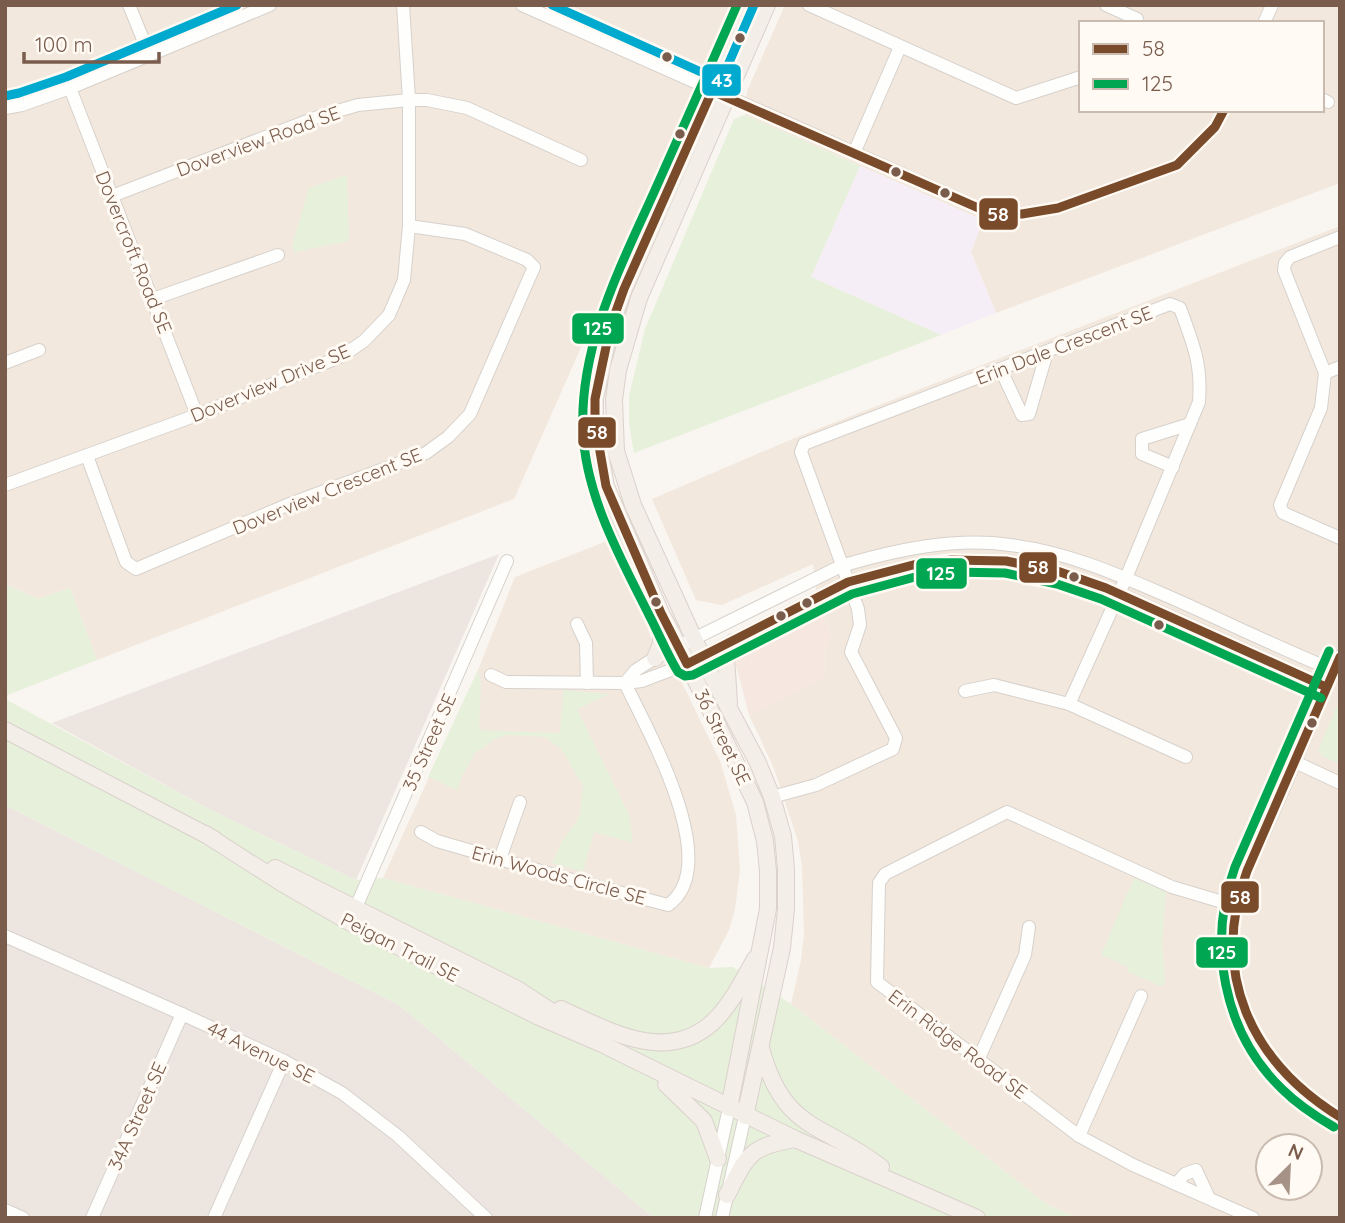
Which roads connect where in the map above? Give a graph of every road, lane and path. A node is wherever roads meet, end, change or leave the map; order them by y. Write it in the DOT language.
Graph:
graph roads {
  1 [pos="129,5"];
  2 [pos="270,5"];
  3 [pos="403,5"];
  4 [pos="522,5"];
  5 [pos="751,5"];
  6 [pos="767,5"];
  7 [pos="808,5"];
  8 [pos="1106,5"];
  9 [pos="1272,5"];
  10 [pos="1136,21"];
  11 [pos="1265,21"];
  12 [pos="900,47"];
  13 [pos="149,54"];
  14 [pos="1079,78"];
  15 [pos="70,88"];
  16 [pos="720,94"];
  17 [pos="408,100"];
  18 [pos="5,108"];
  19 [pos="1223,112"];
  20 [pos="854,153"];
  21 [pos="581,160"];
  22 [pos="112,196"];
  23 [pos="409,226"];
  24 [pos="1340,237"];
  25 [pos="278,255"];
  26 [pos="153,299"];
  27 [pos="39,350"];
  28 [pos="1047,352"];
  29 [pos="5,363"];
  30 [pos="1340,368"];
  31 [pos="1001,370"];
  32 [pos="1325,373"];
  33 [pos="197,415"];
  34 [pos="1190,424"];
  35 [pos="87,456"];
  36 [pos="1172,467"];
  37 [pos="5,485"];
  38 [pos="1340,538"];
  39 [pos="508,561"];
  40 [pos="841,566"];
  41 [pos="1126,578"];
  42 [pos="848,582"];
  43 [pos="1119,593"];
  44 [pos="661,613"];
  45 [pos="577,624"];
  46 [pos="733,642"];
  47 [pos="687,643"];
  48 [pos="1340,656"];
  49 [pos="655,658"];
  50 [pos="695,660"];
  51 [pos="1333,670"];
  52 [pos="491,675"];
  53 [pos="587,683"];
  54 [pos="625,683"];
  55 [pos="1326,687"];
  56 [pos="965,691"];
  57 [pos="1069,704"];
  58 [pos="729,709"];
  59 [pos="5,730"];
  60 [pos="1186,757"];
  61 [pos="1295,762"];
  62 [pos="1340,783"];
  63 [pos="772,797"];
  64 [pos="520,802"];
  65 [pos="421,832"];
  66 [pos="499,859"];
  67 [pos="1236,906"];
  68 [pos="353,915"];
  69 [pos="1030,927"];
  70 [pos="5,936"];
  71 [pos="763,944"];
  72 [pos="517,989"];
  73 [pos="1141,996"];
  74 [pos="182,1014"];
  75 [pos="602,1044"];
  76 [pos="760,1044"];
  77 [pos="979,1058"];
  78 [pos="284,1062"];
  79 [pos="640,1063"];
  80 [pos="729,1108"];
  81 [pos="745,1116"];
  82 [pos="1340,1117"];
  83 [pos="1079,1136"];
  84 [pos="795,1139"];
  85 [pos="718,1159"];
  86 [pos="902,1184"];
  87 [pos="1176,1184"];
  88 [pos="727,1195"];
  89 [pos="1209,1198"];
  90 [pos="5,1210"];
  91 [pos="23,1218"];
  92 [pos="92,1218"];
  93 [pos="214,1218"];
  94 [pos="486,1218"];
  95 [pos="705,1218"];
  96 [pos="722,1218"];
  97 [pos="977,1218"];
  98 [pos="1253,1218"];
  1 -- 13 [label="street"];
  2 -- 13 [label="street"];
  3 -- 17 [label="street, Doverview Drive SE"];
  4 -- 16 [label="street"];
  5 -- 16 [label="main road, 36 Street SE"];
  6 -- 16 [label="main road, 36 Street SE"];
  7 -- 12 [label="street"];
  8 -- 10 [label="street"];
  9 -- 11 [label="street"];
  12 -- 14 [label="street"];
  12 -- 20 [label="street"];
  13 -- 15 [label="street"];
  15 -- 18 [label="street"];
  15 -- 22 [label="street, Dovercroft Road SE"];
  16 -- 20 [label="street"];
  16 -- 44 [label="main road, 36 Street SE"];
  16 -- 47 [label="main road, 36 Street SE"];
  17 -- 21 [label="street, Doverview Road SE"];
  17 -- 22 [label="street, Doverview Road SE"];
  17 -- 23 [label="street, Doverview Drive SE"];
  19 -- 20 [label="street"];
  22 -- 26 [label="street, Dovercroft Road SE"];
  23 -- 33 [label="street, Doverview Drive SE"];
  23 -- 35 [label="street, Doverview Crescent SE"];
  24 -- 32 [label="street"];
  25 -- 26 [label="street"];
  26 -- 33 [label="street, Dovercroft Road SE"];
  27 -- 29 [label="street"];
  28 -- 31 [label="street, Erin Dale Crescent SE"];
  28 -- 31 [label="street"];
  28 -- 34 [label="street, Erin Dale Crescent SE"];
  30 -- 32 [label="street"];
  31 -- 40 [label="street, Erin Dale Crescent SE"];
  32 -- 38 [label="street"];
  33 -- 35 [label="street, Doverview Drive SE"];
  34 -- 36 [label="street, Erin Dale Crescent SE"];
  34 -- 36 [label="street"];
  35 -- 37 [label="street, Doverview Drive SE"];
  36 -- 41 [label="street, Erin Dale Crescent SE"];
  39 -- 68 [label="street, 35 Street SE"];
  40 -- 41 [label="street"];
  40 -- 42 [label="street, Erin Dale Crescent SE"];
  40 -- 47 [label="street"];
  41 -- 43 [label="street, Erin Dale Crescent SE"];
  41 -- 51 [label="street"];
  42 -- 43 [label="street"];
  42 -- 46 [label="street"];
  42 -- 63 [label="street, Erin Dale Crescent SE"];
  43 -- 55 [label="street"];
  43 -- 57 [label="street, Erin Dale Crescent SE"];
  44 -- 47 [label="main road, 36 Street SE"];
  44 -- 49 [label="main road"];
  45 -- 53 [label="street"];
  46 -- 50 [label="street"];
  46 -- 58 [label="main road"];
  47 -- 49 [label="street"];
  47 -- 50 [label="main road, 36 Street SE"];
  48 -- 51 [label="street"];
  49 -- 54 [label="street"];
  50 -- 54 [label="street"];
  50 -- 58 [label="main road, 36 Street SE"];
  50 -- 71 [label="main road, 36 Street SE"];
  51 -- 55 [label="street"];
  52 -- 53 [label="street"];
  53 -- 54 [label="street"];
  54 -- 66 [label="street, Erin Woods Circle SE"];
  55 -- 61 [label="street"];
  56 -- 57 [label="street"];
  57 -- 60 [label="street"];
  58 -- 63 [label="main road, 36 Street SE"];
  59 -- 68 [label="main road, Peigan Trail SE"];
  61 -- 62 [label="street"];
  61 -- 67 [label="street"];
  63 -- 76 [label="main road, 36 Street SE"];
  64 -- 66 [label="street"];
  65 -- 66 [label="street, Erin Woods Circle SE"];
  67 -- 77 [label="street, Erin Ridge Road SE"];
  67 -- 82 [label="street"];
  68 -- 72 [label="main road, Peigan Trail SE"];
  68 -- 75 [label="main road, Peigan Trail SE"];
  69 -- 77 [label="street"];
  70 -- 74 [label="street, 44 Avenue SE"];
  71 -- 72 [label="main road"];
  71 -- 80 [label="main road, 36 Street SE"];
  72 -- 75 [label="main road, Peigan Trail SE"];
  73 -- 83 [label="street"];
  74 -- 78 [label="street, 44 Avenue SE"];
  74 -- 92 [label="street, 34A Street SE"];
  75 -- 79 [label="main road, Peigan Trail SE"];
  76 -- 81 [label="main road, 36 Street SE"];
  76 -- 86 [label="main road"];
  77 -- 83 [label="street, Erin Ridge Road SE"];
  78 -- 93 [label="street"];
  78 -- 94 [label="street, 44 Avenue SE"];
  79 -- 80 [label="main road, Peigan Trail SE"];
  79 -- 85 [label="main road"];
  80 -- 81 [label="main road, Peigan Trail SE"];
  80 -- 85 [label="street, 36 Street SE"];
  81 -- 84 [label="main road, Peigan Trail SE"];
  81 -- 88 [label="street, 36 Street SE"];
  83 -- 87 [label="street, Erin Ridge Road SE"];
  84 -- 86 [label="main road, Peigan Trail SE"];
  84 -- 88 [label="main road"];
  85 -- 95 [label="street, 36 Street SE"];
  86 -- 97 [label="main road, Peigan Trail SE"];
  87 -- 89 [label="street, Erin Ridge Road SE"];
  87 -- 89 [label="street"];
  88 -- 96 [label="street, 36 Street SE"];
  89 -- 98 [label="street, Erin Ridge Road SE"];
  90 -- 91 [label="street"];
}
